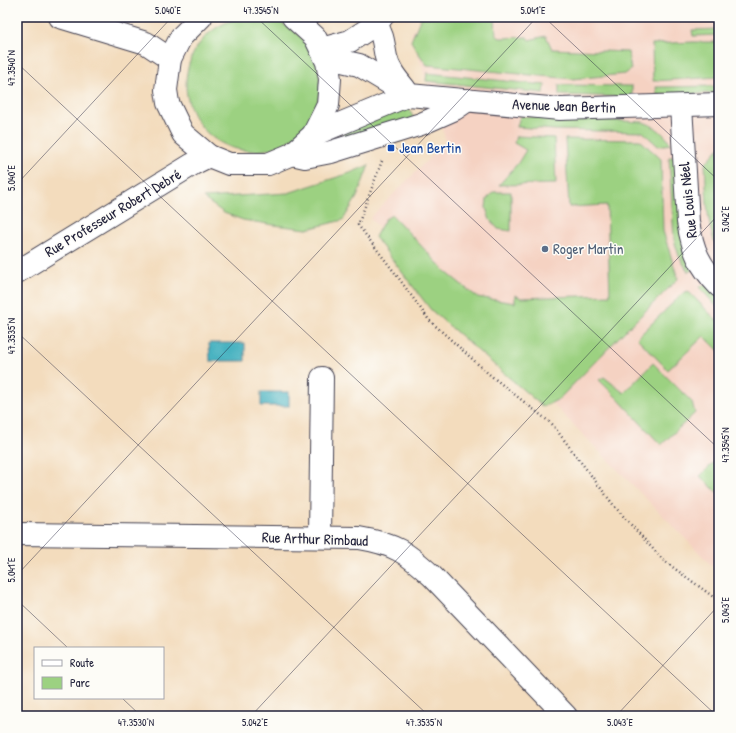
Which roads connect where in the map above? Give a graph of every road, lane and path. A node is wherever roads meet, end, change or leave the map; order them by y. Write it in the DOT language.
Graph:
graph roads {
  1 [pos="60,17"];
  2 [pos="201,17"];
  3 [pos="293,17"];
  4 [pos="379,21"];
  5 [pos="323,53"];
  6 [pos="170,59"];
  7 [pos="409,95"];
  8 [pos="468,100"];
  9 [pos="719,104"];
  10 [pos="681,106"];
  11 [pos="313,135"];
  12 [pos="292,154"];
  13 [pos="209,156"];
  14 [pos="358,225"];
  15 [pos="17,272"];
  16 [pos="719,286"];
  17 [pos="322,378"];
  18 [pos="17,534"];
  19 [pos="320,537"];
  20 [pos="719,601"];
  21 [pos="566,716"];
  1 -- 6 [label="street"];
  2 -- 6 [label="street"];
  3 -- 5 [label="street"];
  4 -- 5 [label="street"];
  4 -- 7 [label="street"];
  5 -- 7 [label="street, Avenue Jean Bertin"];
  5 -- 11 [label="street"];
  6 -- 13 [label="street"];
  7 -- 8 [label="street, Avenue Jean Bertin"];
  7 -- 11 [label="street, Avenue Jean Bertin"];
  8 -- 10 [label="street, Avenue Jean Bertin"];
  8 -- 12 [label="street"];
  9 -- 10 [label="street, Avenue Jean Bertin"];
  10 -- 16 [label="street, Rue Louis Néel"];
  11 -- 12 [label="street"];
  12 -- 13 [label="street"];
  13 -- 15 [label="street, Rue Professeur Robert Debré"];
  14 -- 20 [label="path"];
  17 -- 19 [label="street"];
  18 -- 19 [label="street, Rue Arthur Rimbaud"];
  19 -- 21 [label="street, Rue Arthur Rimbaud"];
}
